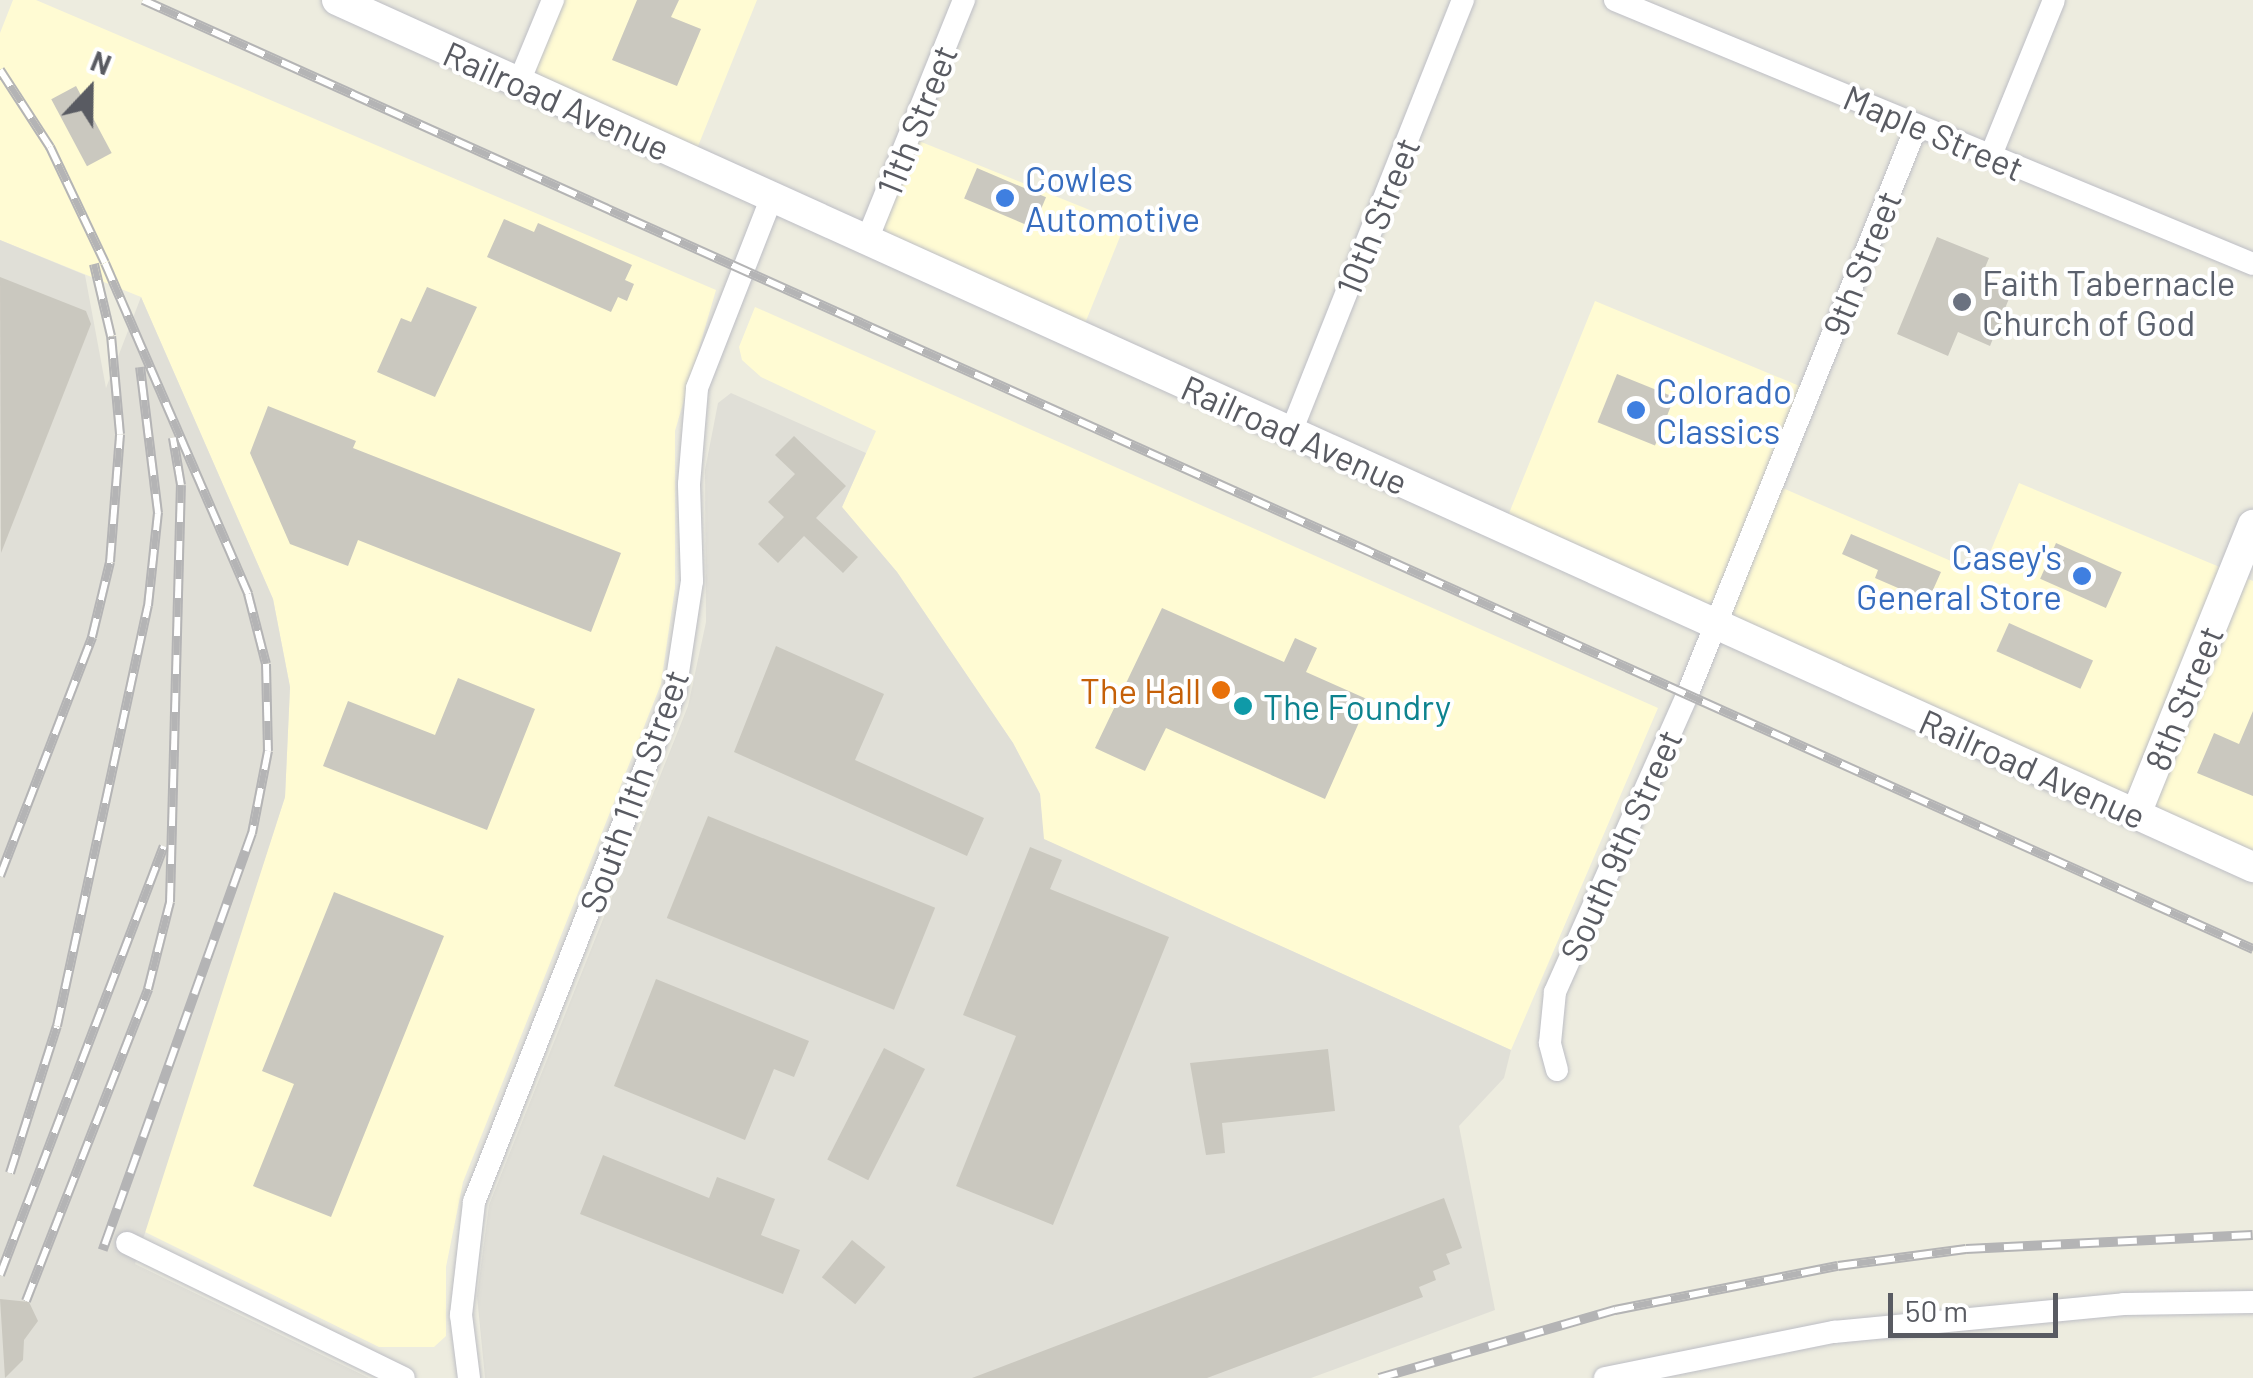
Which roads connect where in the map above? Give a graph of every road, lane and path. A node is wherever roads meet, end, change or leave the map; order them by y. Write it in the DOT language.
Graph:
graph roads {
  1 [pos="337,0"];
  2 [pos="552,0"];
  3 [pos="964,0"];
  4 [pos="1463,0"];
  5 [pos="1615,0"];
  6 [pos="2054,0"];
  7 [pos="519,82"];
  8 [pos="1917,125"];
  9 [pos="1991,156"];
  10 [pos="772,197"];
  11 [pos="867,240"];
  12 [pos="2253,264"];
  13 [pos="1291,432"];
  14 [pos="2253,525"];
  15 [pos="1714,623"];
  16 [pos="2136,814"];
  17 [pos="2253,868"];
  18 [pos="1557,1070"];
  19 [pos="127,1242"];
  20 [pos="2253,1302"];
  21 [pos="404,1378"];
  22 [pos="469,1378"];
  23 [pos="1605,1378"];
  1 -- 7 [label="main road, Railroad Avenue"];
  2 -- 7 [label="street"];
  3 -- 11 [label="street, 11th Street"];
  4 -- 13 [label="street, 10th Street"];
  5 -- 8 [label="street, Maple Street"];
  6 -- 9 [label="street"];
  7 -- 10 [label="main road, Railroad Avenue"];
  8 -- 9 [label="street, Maple Street"];
  8 -- 15 [label="street, 9th Street"];
  9 -- 12 [label="street, Maple Street"];
  10 -- 11 [label="main road, Railroad Avenue"];
  10 -- 22 [label="street, South 11th Street"];
  11 -- 13 [label="main road, Railroad Avenue"];
  13 -- 15 [label="main road, Railroad Avenue"];
  14 -- 16 [label="main road, 8th Street"];
  15 -- 16 [label="main road, Railroad Avenue"];
  15 -- 18 [label="street, South 9th Street"];
  16 -- 17 [label="main road, Railroad Avenue"];
  19 -- 21 [label="street"];
  20 -- 23 [label="street"];
}
